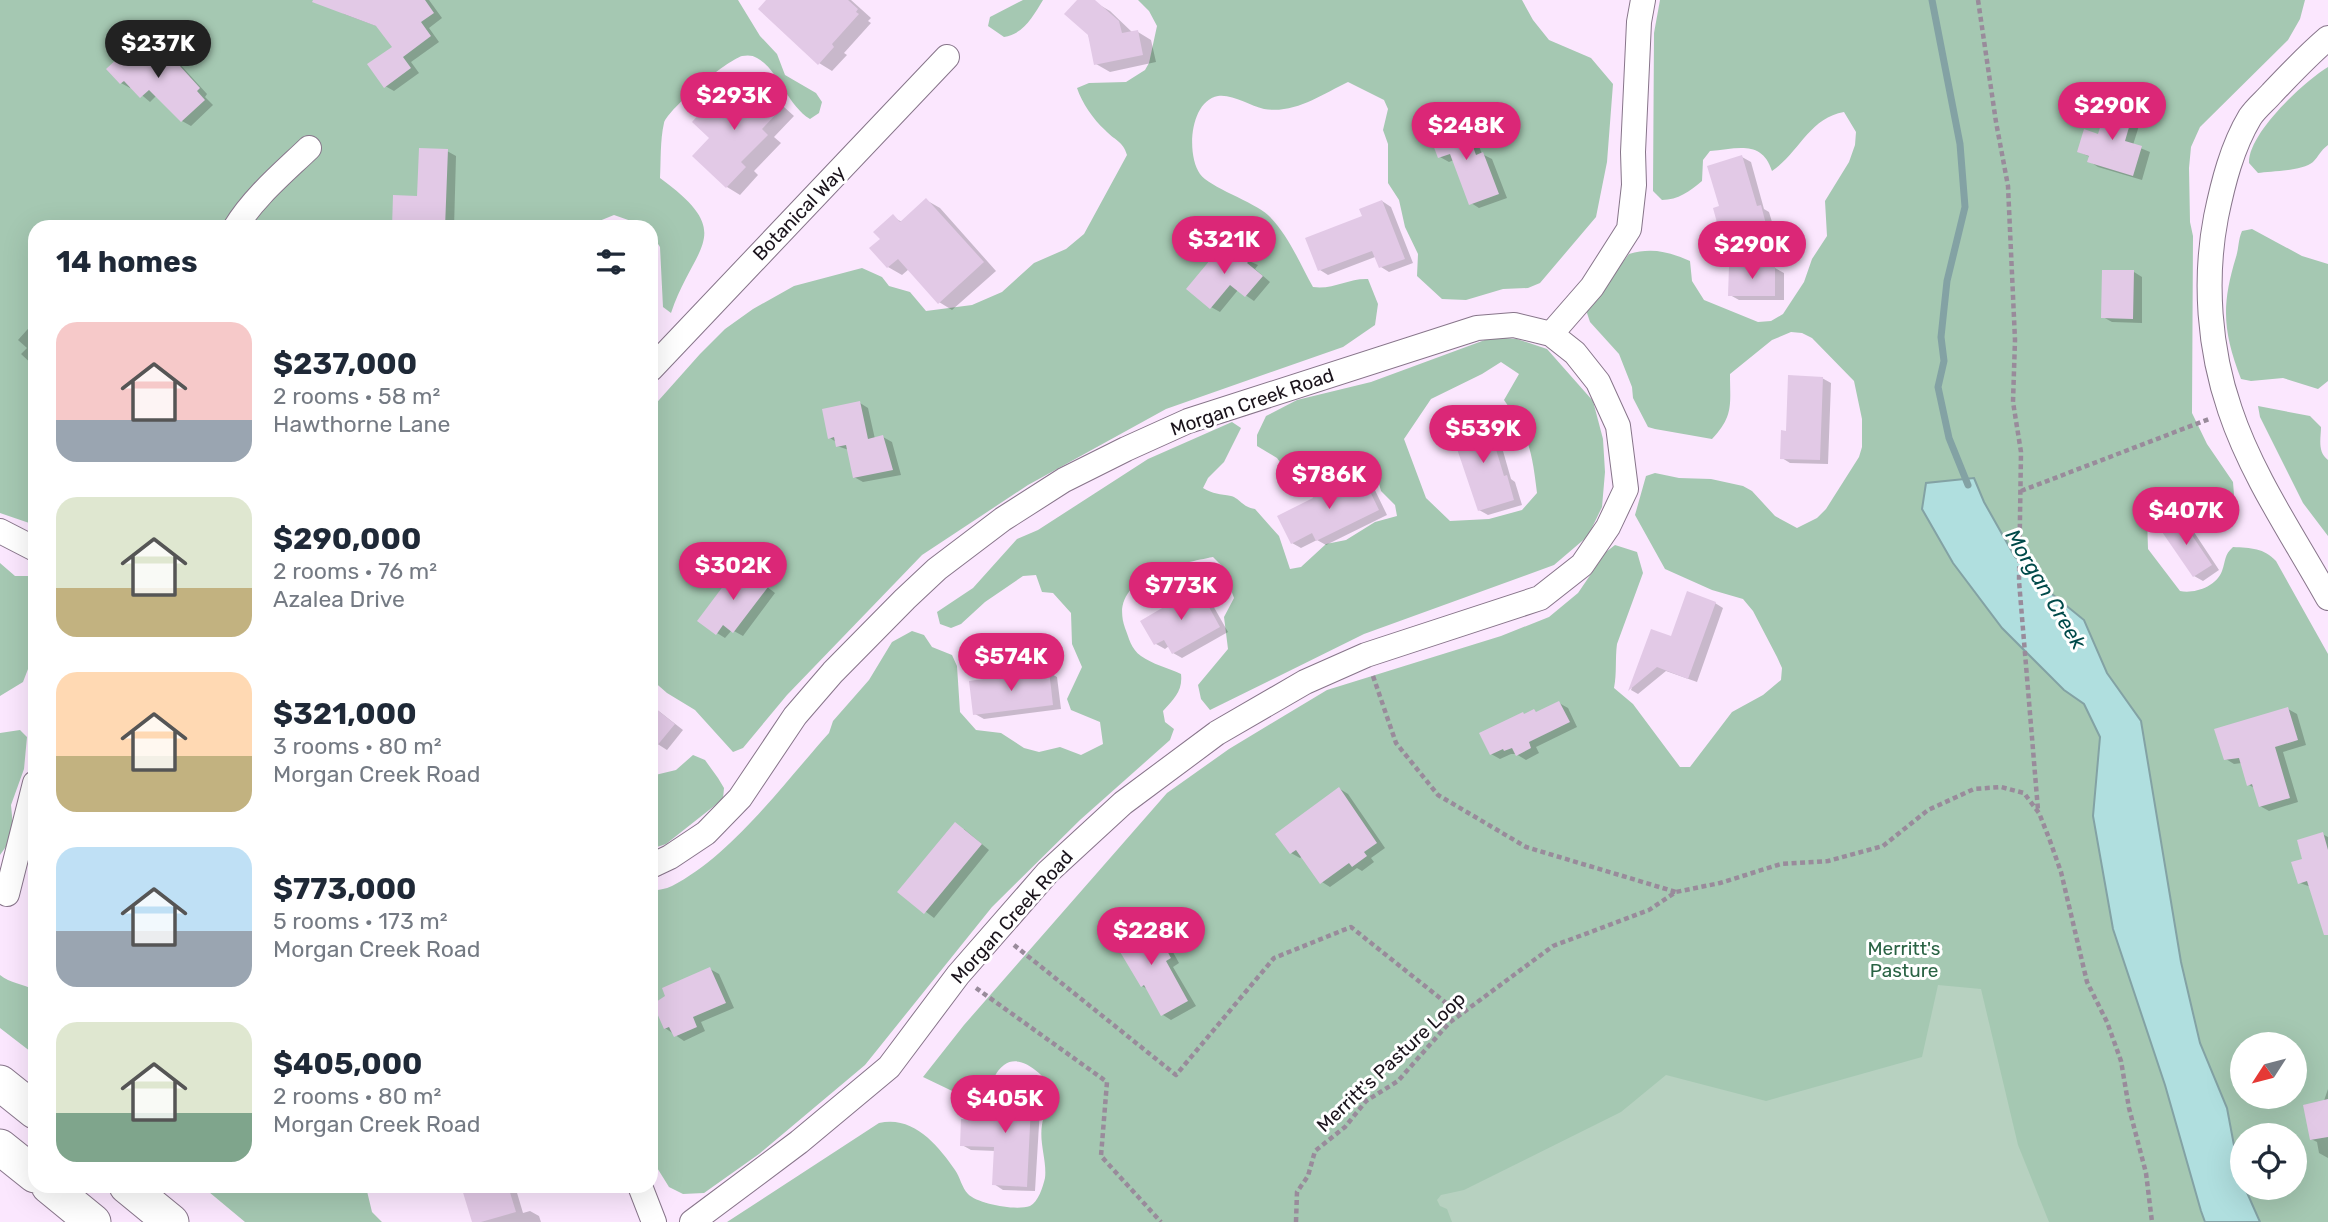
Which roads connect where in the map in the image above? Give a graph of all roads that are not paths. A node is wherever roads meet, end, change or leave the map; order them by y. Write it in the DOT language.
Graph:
graph roads {
  1 [pos="1643,0"];
  2 [pos="2328,38"];
  3 [pos="947,57"];
  4 [pos="309,148"];
  5 [pos="240,220"];
  6 [pos="1552,334"];
  7 [pos="658,362"];
  8 [pos="0,531"];
  9 [pos="28,545"];
  10 [pos="2328,598"];
  11 [pos="28,811"];
  12 [pos="658,863"];
  13 [pos="7,894"];
  14 [pos="0,1083"];
  15 [pos="28,1105"];
  16 [pos="0,1147"];
  17 [pos="28,1169"];
  18 [pos="58,1193"];
  19 [pos="136,1193"];
  20 [pos="643,1193"];
  21 [pos="93,1222"];
  22 [pos="171,1222"];
  23 [pos="654,1222"];
  24 [pos="692,1222"];
  1 -- 6 [label="street"];
  2 -- 10 [label="street"];
  3 -- 7 [label="street, Botanical Way"];
  4 -- 5 [label="street"];
  6 -- 12 [label="street, Morgan Creek Road"];
  6 -- 24 [label="street, Morgan Creek Road"];
  8 -- 9 [label="street"];
  11 -- 13 [label="street"];
  14 -- 15 [label="highway"];
  16 -- 17 [label="highway"];
  18 -- 21 [label="highway"];
  19 -- 22 [label="highway"];
  20 -- 23 [label="street"];
}
